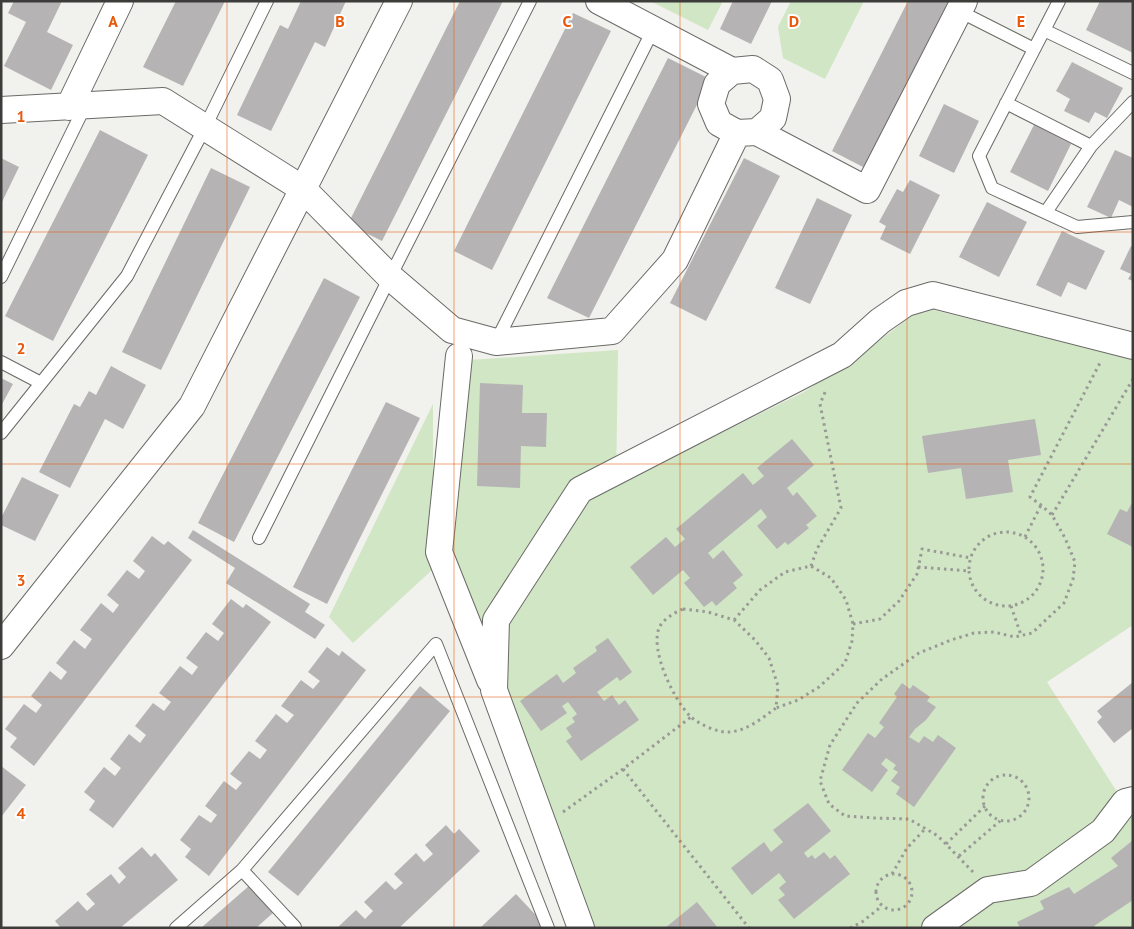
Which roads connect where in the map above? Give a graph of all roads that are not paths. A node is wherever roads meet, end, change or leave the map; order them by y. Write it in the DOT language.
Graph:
graph roads {
  1 [pos="120,1"];
  2 [pos="266,1"];
  3 [pos="399,1"];
  4 [pos="530,1"];
  5 [pos="599,1"];
  6 [pos="1059,1"];
  7 [pos="962,6"];
  8 [pos="653,30"];
  9 [pos="1044,30"];
  10 [pos="1034,49"];
  11 [pos="732,71"];
  12 [pos="1133,73"];
  13 [pos="1133,102"];
  14 [pos="1006,103"];
  15 [pos="77,106"];
  16 [pos="1,110"];
  17 [pos="205,127"];
  18 [pos="747,133"];
  19 [pos="1091,146"];
  20 [pos="303,189"];
  21 [pos="1046,212"];
  22 [pos="1133,222"];
  23 [pos="1,277"];
  24 [pos="390,277"];
  25 [pos="496,342"];
  26 [pos="1122,344"];
  27 [pos="459,356"];
  28 [pos="1,362"];
  29 [pos="41,383"];
  30 [pos="1,432"];
  31 [pos="259,538"];
  32 [pos="1,646"];
  33 [pos="494,690"];
  34 [pos="1133,800"];
  35 [pos="242,870"];
  36 [pos="176,928"];
  37 [pos="295,928"];
  38 [pos="548,928"];
  39 [pos="581,928"];
  40 [pos="934,928"];
  1 -- 15 [label="street"];
  2 -- 17 [label="lane"];
  3 -- 20 [label="street"];
  4 -- 24 [label="lane"];
  5 -- 8 [label="street"];
  6 -- 9 [label="lane"];
  7 -- 10 [label="lane"];
  7 -- 18 [label="street"];
  8 -- 11 [label="street"];
  8 -- 25 [label="lane"];
  9 -- 10 [label="lane"];
  9 -- 12 [label="lane"];
  10 -- 14 [label="lane"];
  11 -- 18 [label="street"];
  11 -- 18 [label="street"];
  13 -- 19 [label="lane"];
  14 -- 19 [label="lane"];
  14 -- 21 [label="lane"];
  15 -- 16 [label="street"];
  15 -- 17 [label="street"];
  15 -- 23 [label="lane"];
  17 -- 20 [label="street"];
  17 -- 29 [label="lane"];
  18 -- 25 [label="street"];
  19 -- 21 [label="lane"];
  20 -- 24 [label="street"];
  20 -- 32 [label="street"];
  21 -- 22 [label="lane"];
  24 -- 25 [label="street"];
  24 -- 31 [label="lane"];
  26 -- 33 [label="street"];
  27 -- 33 [label="street"];
  28 -- 29 [label="lane"];
  29 -- 30 [label="lane"];
  33 -- 39 [label="street"];
  34 -- 40 [label="street"];
  35 -- 36 [label="lane"];
  35 -- 37 [label="lane"];
  35 -- 38 [label="lane"];
}
